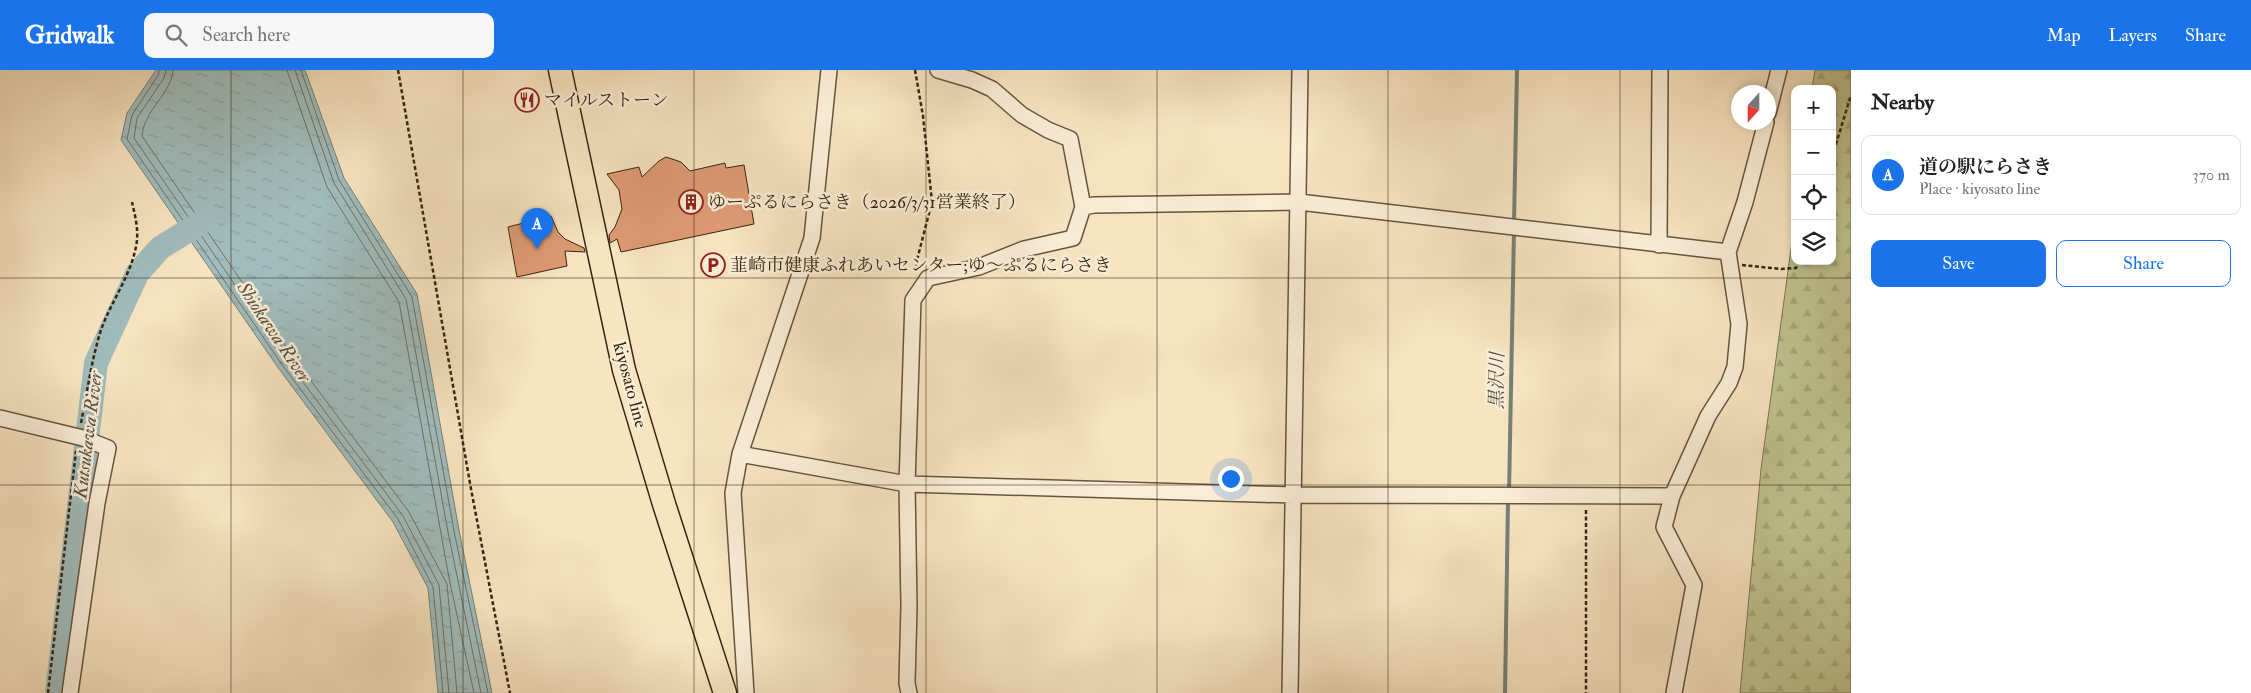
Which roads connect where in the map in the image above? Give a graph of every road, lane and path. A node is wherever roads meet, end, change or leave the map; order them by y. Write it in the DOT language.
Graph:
graph roads {
  1 [pos="398,70"];
  2 [pos="560,70"];
  3 [pos="829,70"];
  4 [pos="915,70"];
  5 [pos="938,70"];
  6 [pos="1300,70"];
  7 [pos="1660,70"];
  8 [pos="1779,70"];
  9 [pos="1775,85"];
  10 [pos="1851,95"];
  11 [pos="1764,130"];
  12 [pos="1836,144"];
  13 [pos="1299,202"];
  14 [pos="1083,206"];
  15 [pos="1658,244"];
  16 [pos="1728,258"];
  17 [pos="1797,265"];
  18 [pos="916,274"];
  19 [pos="0,418"];
  20 [pos="740,454"];
  21 [pos="907,484"];
  22 [pos="1293,495"];
  23 [pos="1586,496"];
  24 [pos="1672,496"];
  25 [pos="70,693"];
  26 [pos="510,693"];
  27 [pos="725,693"];
  28 [pos="746,693"];
  29 [pos="909,693"];
  30 [pos="1290,693"];
  31 [pos="1586,693"];
  32 [pos="1674,693"];
  1 -- 26 [label="path"];
  2 -- 27 [label="highway, kiyosato line"];
  3 -- 20 [label="street"];
  4 -- 18 [label="path"];
  5 -- 14 [label="street"];
  6 -- 13 [label="street"];
  7 -- 15 [label="street"];
  8 -- 9 [label="street"];
  10 -- 12 [label="path"];
  11 -- 16 [label="street"];
  13 -- 14 [label="street"];
  13 -- 15 [label="street"];
  13 -- 22 [label="street"];
  14 -- 21 [label="street"];
  15 -- 16 [label="street"];
  16 -- 17 [label="path"];
  16 -- 24 [label="street"];
  19 -- 25 [label="street"];
  20 -- 21 [label="street"];
  20 -- 28 [label="street"];
  21 -- 22 [label="street"];
  21 -- 29 [label="street"];
  22 -- 23 [label="street"];
  22 -- 30 [label="street"];
  23 -- 24 [label="street"];
  23 -- 31 [label="path"];
  24 -- 32 [label="street"];
}
